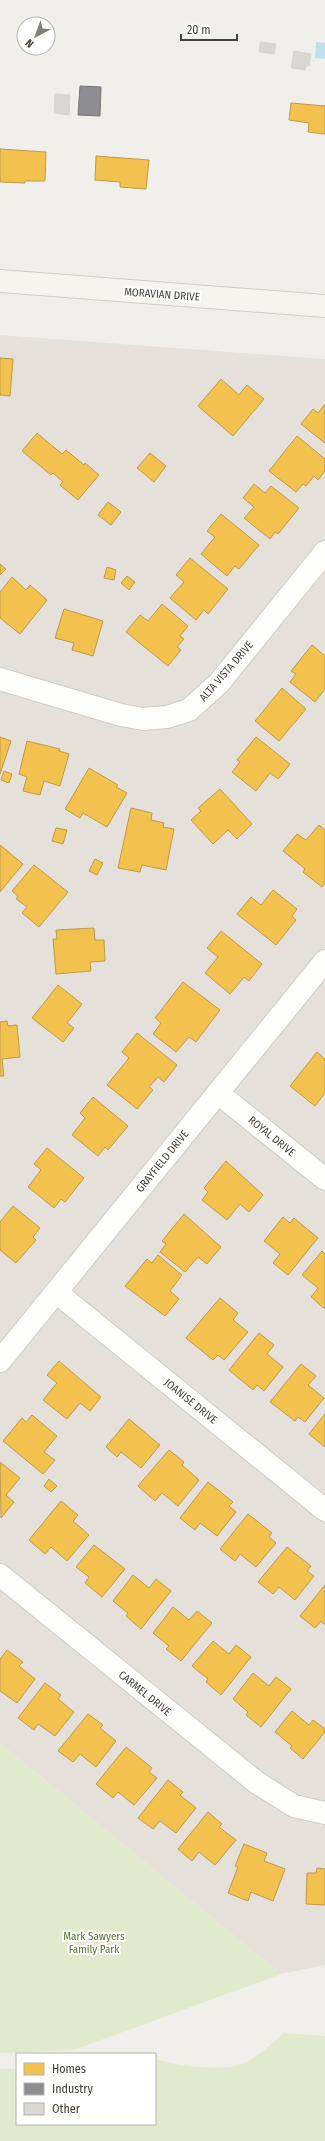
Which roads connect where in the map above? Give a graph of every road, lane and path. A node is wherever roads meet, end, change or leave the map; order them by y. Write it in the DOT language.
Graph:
graph roads {
  1 [pos="0,281"];
  2 [pos="325,306"];
  3 [pos="325,552"];
  4 [pos="0,679"];
  5 [pos="325,961"];
  6 [pos="218,1093"];
  7 [pos="325,1178"];
  8 [pos="56,1292"];
  9 [pos="0,1361"];
  10 [pos="325,1510"];
  11 [pos="0,1575"];
  12 [pos="325,1813"];
  1 -- 2 [label="street, MORAVIAN DRIVE"];
  3 -- 4 [label="street, ALTA VISTA DRIVE"];
  5 -- 6 [label="street, GRAYFIELD DRIVE"];
  6 -- 7 [label="street, ROYAL DRIVE"];
  6 -- 8 [label="street, GRAYFIELD DRIVE"];
  8 -- 9 [label="street, GRAYFIELD DRIVE"];
  8 -- 10 [label="street, JOANISE DRIVE"];
  11 -- 12 [label="street, CARMEL DRIVE"];
}
